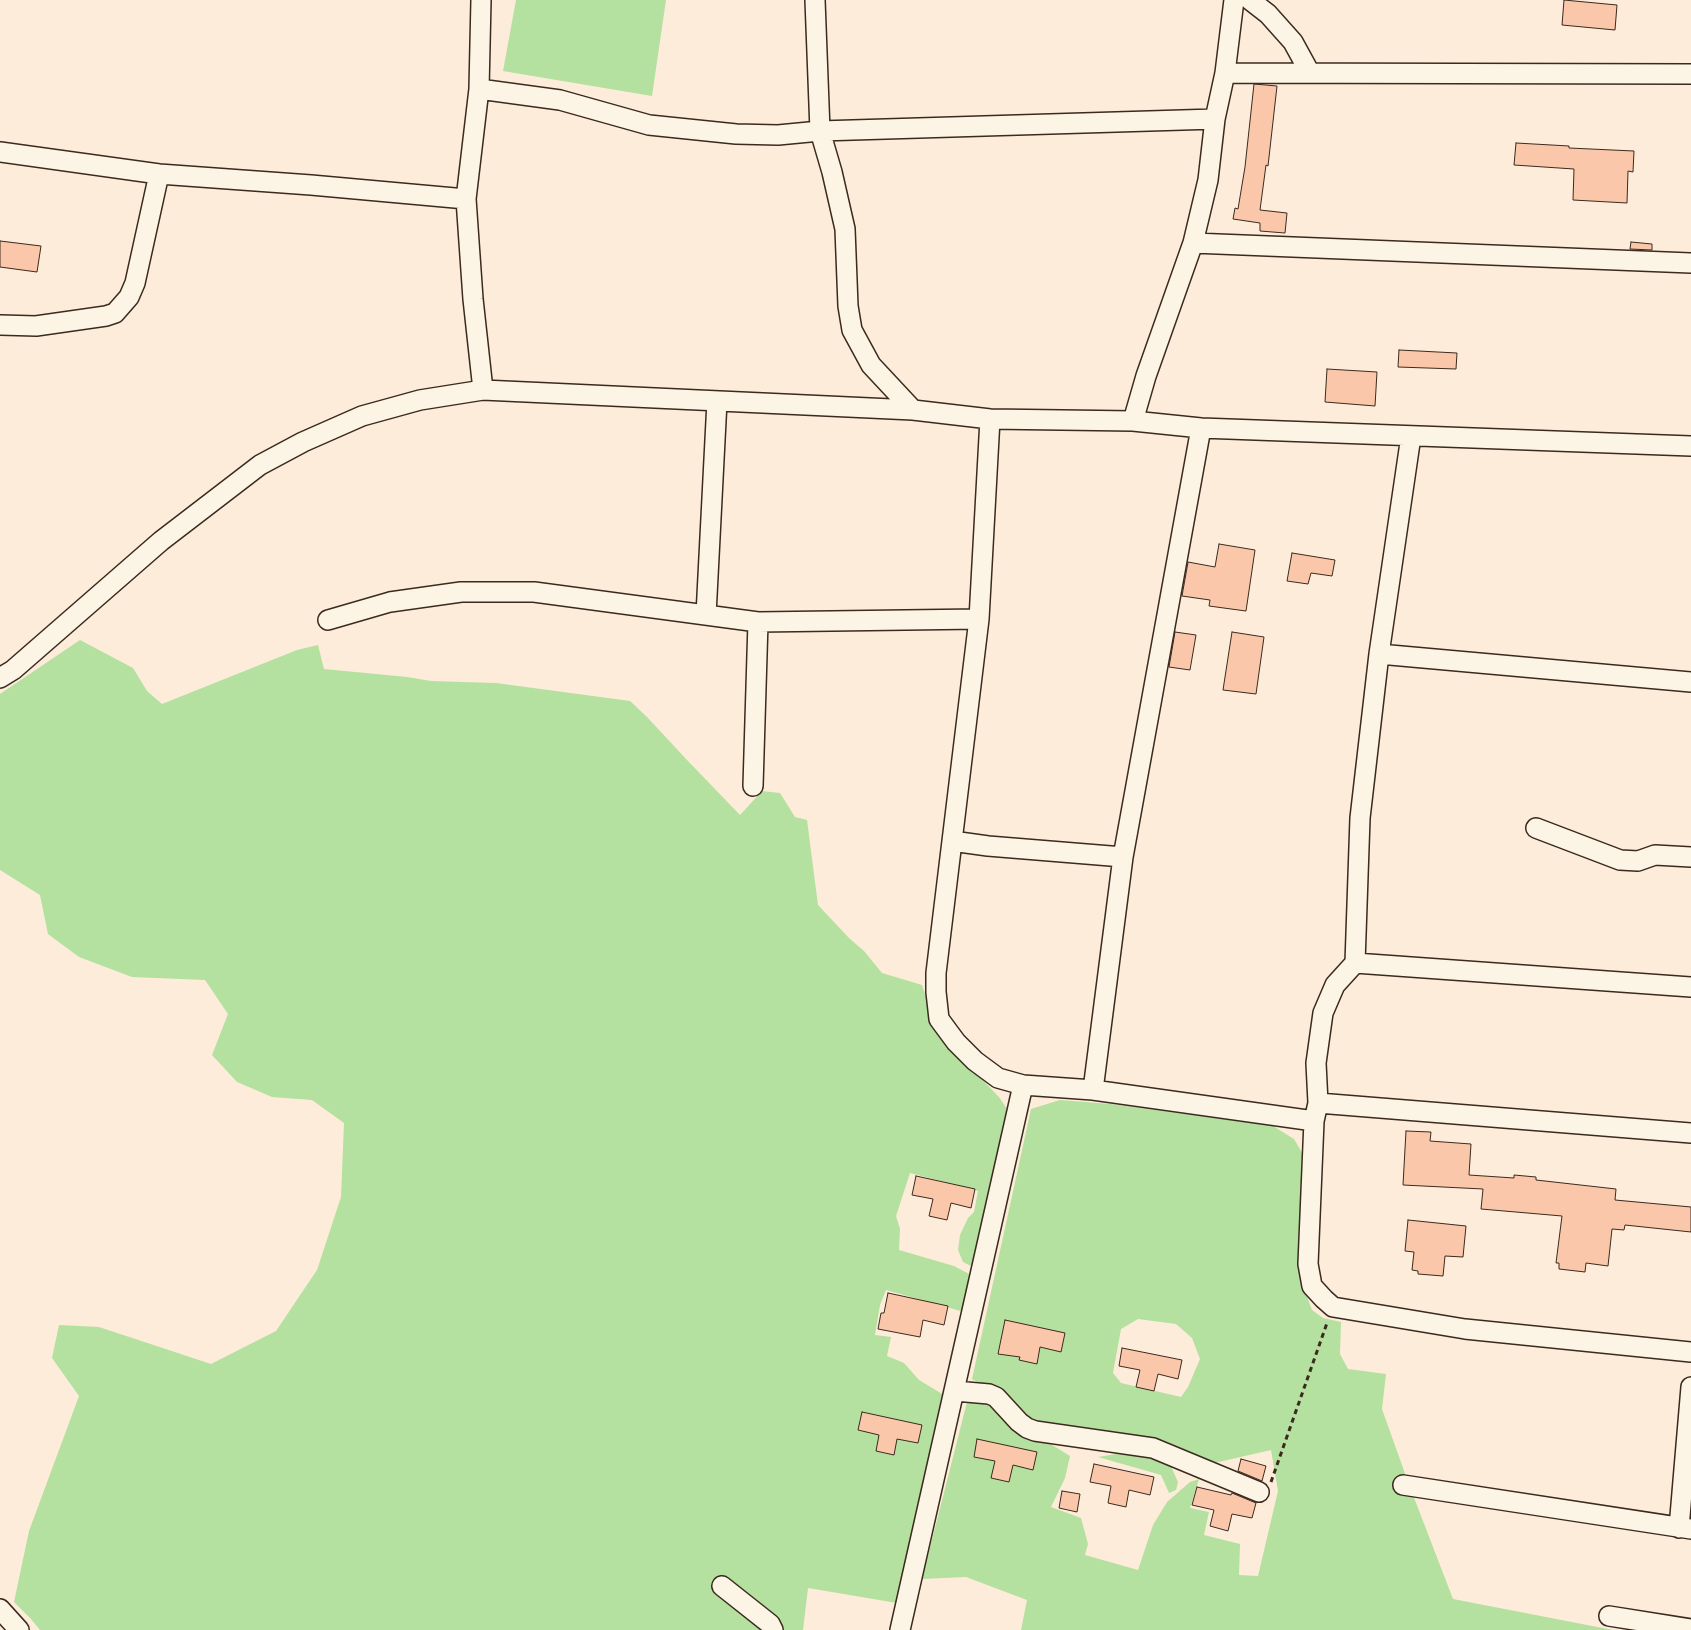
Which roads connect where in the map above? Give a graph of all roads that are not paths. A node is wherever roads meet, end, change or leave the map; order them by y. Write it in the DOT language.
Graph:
graph roads {
  1 [pos="481,0"];
  2 [pos="815,0"];
  3 [pos="1234,0"];
  4 [pos="1250,0"];
  5 [pos="1225,72"];
  6 [pos="1310,73"];
  7 [pos="1691,74"];
  8 [pos="478,89"];
  9 [pos="1216,119"];
  10 [pos="820,131"];
  11 [pos="0,152"];
  12 [pos="159,174"];
  13 [pos="466,199"];
  14 [pos="1193,243"];
  15 [pos="1691,263"];
  16 [pos="0,325"];
  17 [pos="483,390"];
  18 [pos="716,401"];
  19 [pos="913,410"];
  20 [pos="990,419"];
  21 [pos="1133,421"];
  22 [pos="1201,428"];
  23 [pos="1411,436"];
  24 [pos="1691,446"];
  25 [pos="706,615"];
  26 [pos="979,619"];
  27 [pos="328,620"];
  28 [pos="758,622"];
  29 [pos="1380,654"];
  30 [pos="0,678"];
  31 [pos="1691,682"];
  32 [pos="753,786"];
  33 [pos="1536,828"];
  34 [pos="952,841"];
  35 [pos="1124,857"];
  36 [pos="1691,857"];
  37 [pos="1355,962"];
  38 [pos="1691,987"];
  39 [pos="1023,1084"];
  40 [pos="1093,1090"];
  41 [pos="1318,1102"];
  42 [pos="1314,1121"];
  43 [pos="1691,1133"];
  44 [pos="1691,1352"];
  45 [pos="1691,1387"];
  46 [pos="955,1391"];
  47 [pos="1403,1485"];
  48 [pos="1259,1492"];
  49 [pos="1685,1529"];
  50 [pos="722,1586"];
  51 [pos="0,1609"];
  52 [pos="1609,1616"];
  53 [pos="1691,1629"];
  54 [pos="19,1630"];
  55 [pos="773,1630"];
  56 [pos="900,1630"];
  1 -- 8 [label="street"];
  2 -- 10 [label="street"];
  3 -- 5 [label="street"];
  4 -- 6 [label="street"];
  5 -- 6 [label="street"];
  5 -- 9 [label="street"];
  6 -- 7 [label="street"];
  8 -- 10 [label="street"];
  8 -- 13 [label="street"];
  9 -- 10 [label="street"];
  9 -- 14 [label="street"];
  10 -- 19 [label="street"];
  11 -- 12 [label="street"];
  12 -- 13 [label="street"];
  12 -- 16 [label="street"];
  13 -- 17 [label="street"];
  14 -- 15 [label="street"];
  14 -- 21 [label="street"];
  17 -- 18 [label="street"];
  17 -- 30 [label="street"];
  18 -- 19 [label="street"];
  18 -- 25 [label="street"];
  19 -- 20 [label="street"];
  20 -- 21 [label="street"];
  20 -- 26 [label="street"];
  21 -- 22 [label="street"];
  22 -- 23 [label="street"];
  22 -- 35 [label="street"];
  23 -- 24 [label="street"];
  23 -- 29 [label="street"];
  25 -- 27 [label="street"];
  25 -- 28 [label="street"];
  26 -- 28 [label="street"];
  26 -- 34 [label="street"];
  28 -- 32 [label="street"];
  29 -- 31 [label="street"];
  29 -- 37 [label="street"];
  33 -- 36 [label="street"];
  34 -- 35 [label="street"];
  34 -- 39 [label="street"];
  35 -- 40 [label="street"];
  37 -- 38 [label="street"];
  37 -- 41 [label="street"];
  39 -- 40 [label="street"];
  39 -- 46 [label="street"];
  40 -- 42 [label="street"];
  41 -- 42 [label="street"];
  41 -- 43 [label="street"];
  42 -- 44 [label="street"];
  45 -- 49 [label="street"];
  46 -- 48 [label="street"];
  46 -- 56 [label="street"];
  47 -- 49 [label="street"];
  50 -- 55 [label="street"];
  51 -- 54 [label="street"];
  52 -- 53 [label="street"];
}
